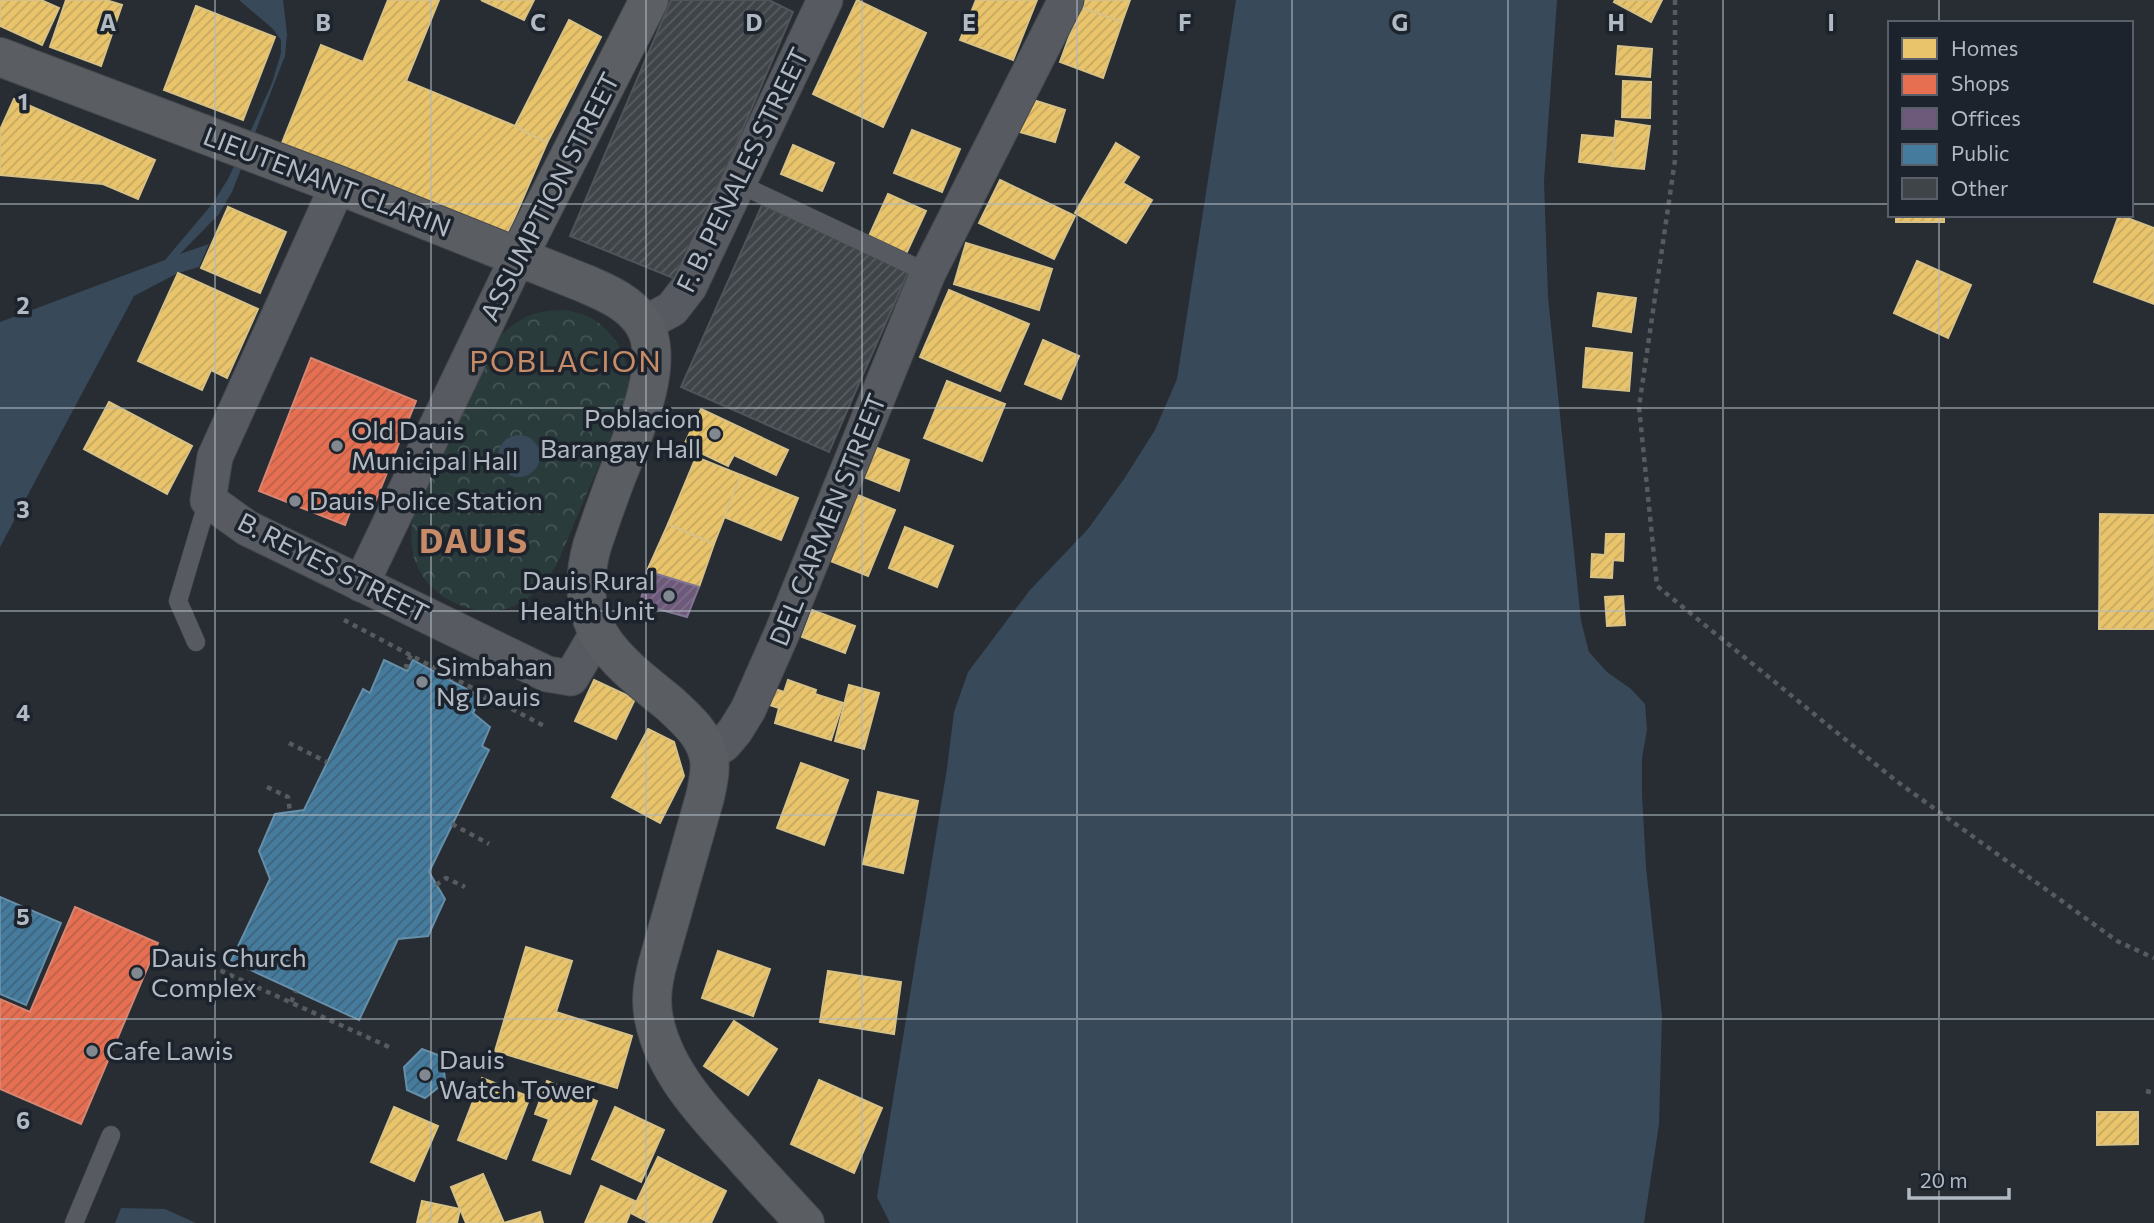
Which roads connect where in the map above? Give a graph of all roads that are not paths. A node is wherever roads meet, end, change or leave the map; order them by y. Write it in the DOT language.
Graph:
graph roads {
  1 [pos="649,0"];
  2 [pos="825,0"];
  3 [pos="1066,0"];
  4 [pos="0,57"];
  5 [pos="737,183"];
  6 [pos="338,185"];
  7 [pos="518,257"];
  8 [pos="928,273"];
  9 [pos="644,324"];
  10 [pos="208,500"];
  11 [pos="361,584"];
  12 [pos="598,632"];
  13 [pos="196,642"];
  14 [pos="709,754"];
  15 [pos="111,1135"];
  16 [pos="74,1223"];
  17 [pos="805,1223"];
  1 -- 7 [label="main road, ASSUMPTION STREET"];
  2 -- 5 [label="street, F. B. PENALES STREET"];
  3 -- 8 [label="street, DEL CARMEN STREET"];
  4 -- 6 [label="main road, LIEUTENANT CLARIN"];
  5 -- 8 [label="lane"];
  5 -- 9 [label="street, F. B. PENALES STREET"];
  6 -- 7 [label="main road, LIEUTENANT CLARIN"];
  6 -- 10 [label="street, B. REYES STREET"];
  7 -- 9 [label="main road, LIEUTENANT CLARIN"];
  7 -- 11 [label="street, ASSUMPTION STREET"];
  8 -- 14 [label="street, DEL CARMEN STREET"];
  9 -- 12 [label="main road"];
  10 -- 11 [label="street, B. REYES STREET"];
  10 -- 13 [label="lane"];
  11 -- 12 [label="street, B. REYES STREET"];
  12 -- 14 [label="main road"];
  14 -- 17 [label="main road"];
  15 -- 16 [label="lane"];
}
